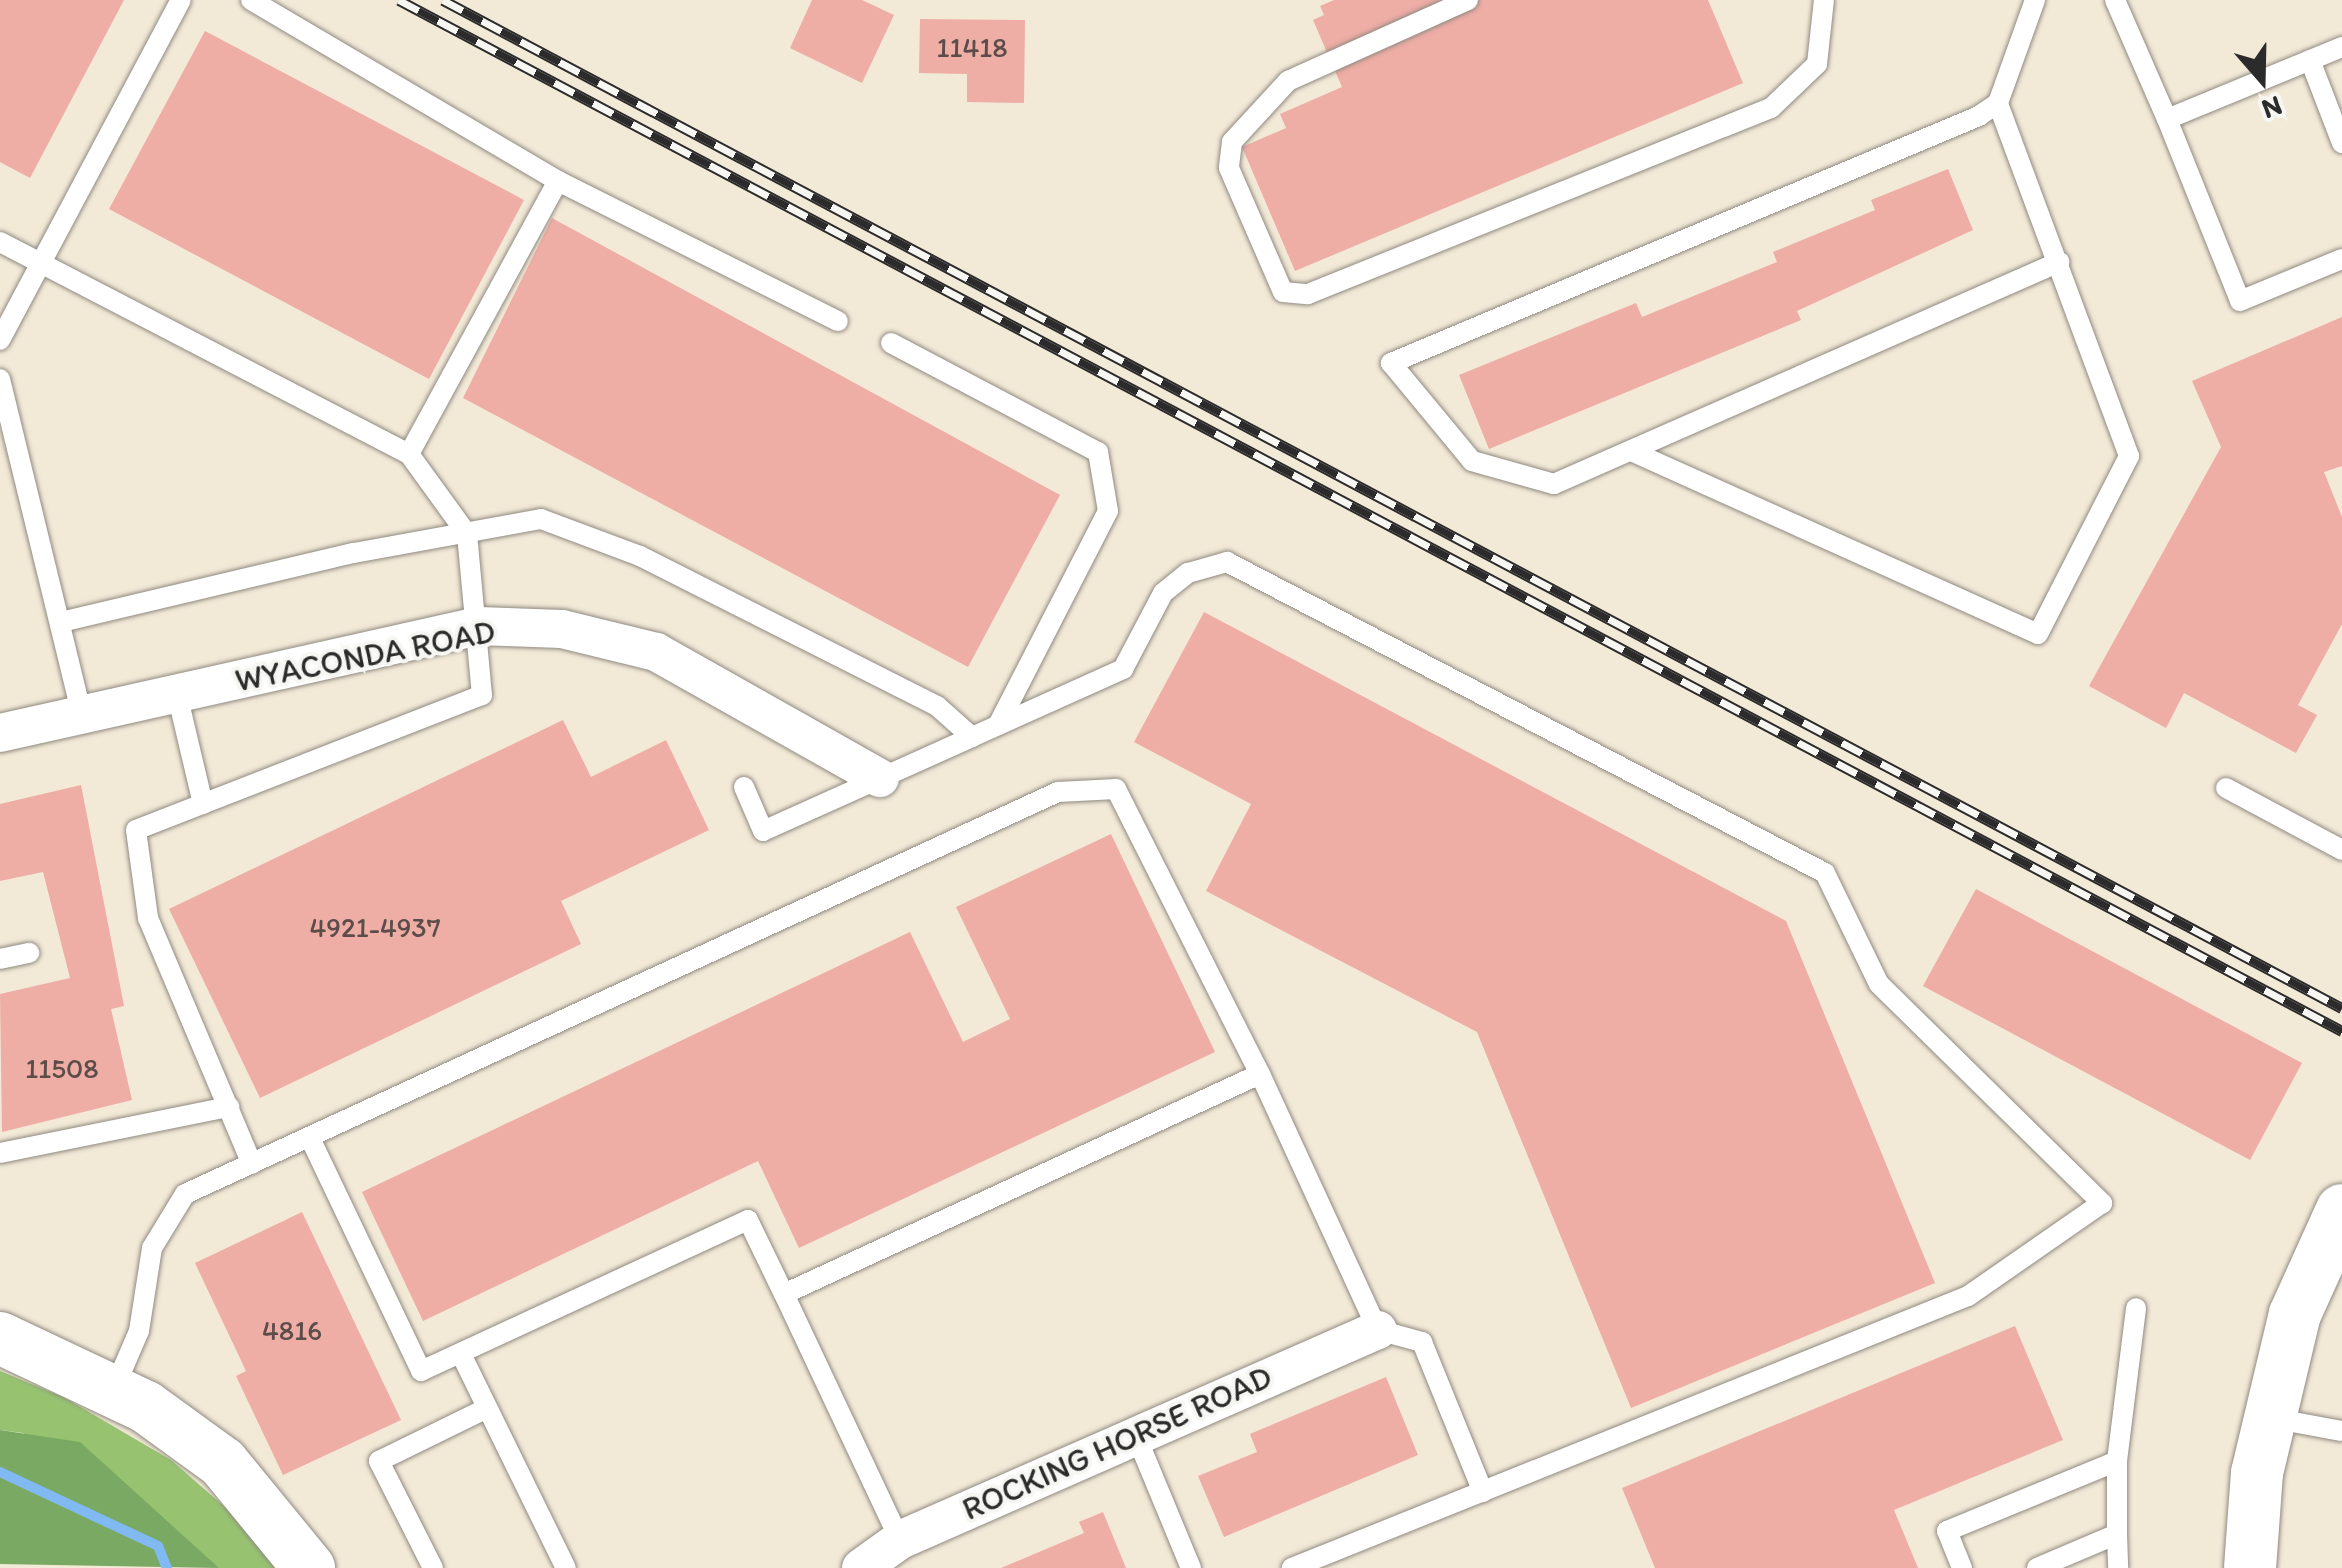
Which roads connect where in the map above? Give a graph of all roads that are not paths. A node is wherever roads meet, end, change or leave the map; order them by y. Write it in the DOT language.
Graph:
graph roads {
  1 [pos="181,0"];
  2 [pos="251,0"];
  3 [pos="1468,0"];
  4 [pos="1824,0"];
  5 [pos="2035,0"];
  6 [pos="2115,0"];
  7 [pos="2342,47"];
  8 [pos="2310,60"];
  9 [pos="1998,103"];
  10 [pos="2167,120"];
  11 [pos="2342,142"];
  12 [pos="558,181"];
  13 [pos="0,242"];
  14 [pos="2342,259"];
  15 [pos="2059,262"];
  16 [pos="41,263"];
  17 [pos="838,321"];
  18 [pos="0,340"];
  19 [pos="891,344"];
  20 [pos="0,379"];
  21 [pos="1631,450"];
  22 [pos="409,454"];
  23 [pos="467,534"];
  24 [pos="61,622"];
  25 [pos="479,626"];
  26 [pos="177,694"];
  27 [pos="82,716"];
  28 [pos="998,725"];
  29 [pos="0,733"];
  30 [pos="972,736"];
  31 [pos="880,778"];
  32 [pos="744,787"];
  33 [pos="2226,788"];
  34 [pos="203,804"];
  35 [pos="2342,850"];
  36 [pos="29,953"];
  37 [pos="0,959"];
  38 [pos="1260,1074"];
  39 [pos="229,1107"];
  40 [pos="310,1138"];
  41 [pos="0,1152"];
  42 [pos="252,1164"];
  43 [pos="2342,1210"];
  44 [pos="784,1294"];
  45 [pos="2136,1308"];
  46 [pos="1378,1330"];
  47 [pos="0,1338"];
  48 [pos="462,1354"];
  49 [pos="114,1389"];
  50 [pos="487,1408"];
  51 [pos="2271,1418"];
  52 [pos="2342,1432"];
  53 [pos="1135,1433"];
  54 [pos="2117,1461"];
  55 [pos="1483,1492"];
  56 [pos="2117,1534"];
  57 [pos="900,1540"];
  58 [pos="309,1568"];
  59 [pos="433,1568"];
  60 [pos="566,1568"];
  61 [pos="862,1568"];
  62 [pos="1190,1568"];
  63 [pos="1292,1568"];
  64 [pos="1962,1568"];
  65 [pos="2037,1568"];
  66 [pos="2118,1568"];
  67 [pos="2250,1568"];
  1 -- 16 [label="lane"];
  2 -- 12 [label="lane"];
  3 -- 4 [label="lane"];
  5 -- 9 [label="lane"];
  6 -- 10 [label="lane"];
  7 -- 8 [label="lane"];
  8 -- 10 [label="lane"];
  8 -- 11 [label="lane"];
  9 -- 15 [label="lane"];
  9 -- 21 [label="lane"];
  10 -- 14 [label="lane"];
  12 -- 17 [label="lane"];
  12 -- 22 [label="lane"];
  13 -- 16 [label="lane"];
  15 -- 21 [label="lane"];
  15 -- 21 [label="lane"];
  16 -- 18 [label="lane"];
  16 -- 22 [label="lane"];
  19 -- 28 [label="lane"];
  20 -- 24 [label="lane"];
  22 -- 23 [label="lane"];
  23 -- 24 [label="lane"];
  23 -- 25 [label="lane"];
  23 -- 30 [label="lane"];
  24 -- 27 [label="lane"];
  25 -- 26 [label="street, WYACONDA ROAD"];
  25 -- 31 [label="street, WYACONDA ROAD"];
  25 -- 34 [label="lane"];
  26 -- 27 [label="street, WYACONDA ROAD"];
  26 -- 34 [label="lane"];
  27 -- 29 [label="street, WYACONDA ROAD"];
  28 -- 30 [label="lane"];
  28 -- 55 [label="lane"];
  30 -- 31 [label="lane"];
  31 -- 32 [label="lane"];
  33 -- 35 [label="lane"];
  34 -- 39 [label="lane"];
  36 -- 37 [label="lane"];
  38 -- 40 [label="lane"];
  38 -- 44 [label="lane"];
  38 -- 46 [label="lane"];
  39 -- 41 [label="lane"];
  39 -- 42 [label="lane"];
  40 -- 42 [label="lane"];
  40 -- 48 [label="lane"];
  42 -- 49 [label="lane"];
  43 -- 51 [label="street"];
  44 -- 48 [label="lane"];
  44 -- 57 [label="lane"];
  45 -- 54 [label="lane"];
  46 -- 53 [label="street, ROCKING HORSE ROAD"];
  46 -- 55 [label="lane"];
  47 -- 49 [label="street"];
  48 -- 50 [label="lane"];
  49 -- 58 [label="street"];
  50 -- 59 [label="lane"];
  50 -- 60 [label="lane"];
  51 -- 52 [label="lane"];
  51 -- 67 [label="street"];
  53 -- 57 [label="street, ROCKING HORSE ROAD"];
  53 -- 62 [label="lane"];
  54 -- 56 [label="lane"];
  54 -- 64 [label="lane"];
  55 -- 63 [label="lane"];
  56 -- 65 [label="lane"];
  56 -- 66 [label="lane"];
  57 -- 61 [label="street, ROCKING HORSE ROAD"];
}
